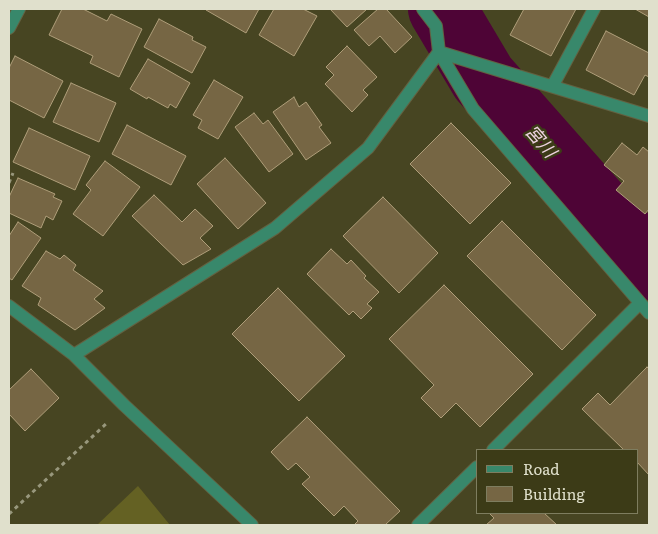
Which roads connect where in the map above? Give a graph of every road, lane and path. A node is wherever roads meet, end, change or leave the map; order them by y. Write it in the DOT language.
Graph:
graph roads {
  1 [pos="19,9"];
  2 [pos="423,9"];
  3 [pos="594,9"];
  4 [pos="9,28"];
  5 [pos="439,52"];
  6 [pos="553,85"];
  7 [pos="649,116"];
  8 [pos="13,173"];
  9 [pos="9,183"];
  10 [pos="640,303"];
  11 [pos="9,306"];
  12 [pos="649,313"];
  13 [pos="74,355"];
  14 [pos="126,405"];
  15 [pos="494,449"];
  16 [pos="476,468"];
  17 [pos="9,514"];
  18 [pos="252,525"];
  19 [pos="418,525"];
  1 -- 4 [label="street"];
  2 -- 5 [label="street"];
  3 -- 6 [label="street"];
  5 -- 6 [label="street"];
  5 -- 10 [label="street"];
  5 -- 13 [label="street"];
  6 -- 7 [label="street"];
  8 -- 9 [label="path"];
  10 -- 12 [label="street"];
  10 -- 15 [label="street"];
  11 -- 13 [label="street"];
  13 -- 14 [label="street"];
  14 -- 17 [label="path"];
  14 -- 18 [label="street"];
  16 -- 19 [label="street"];
}
